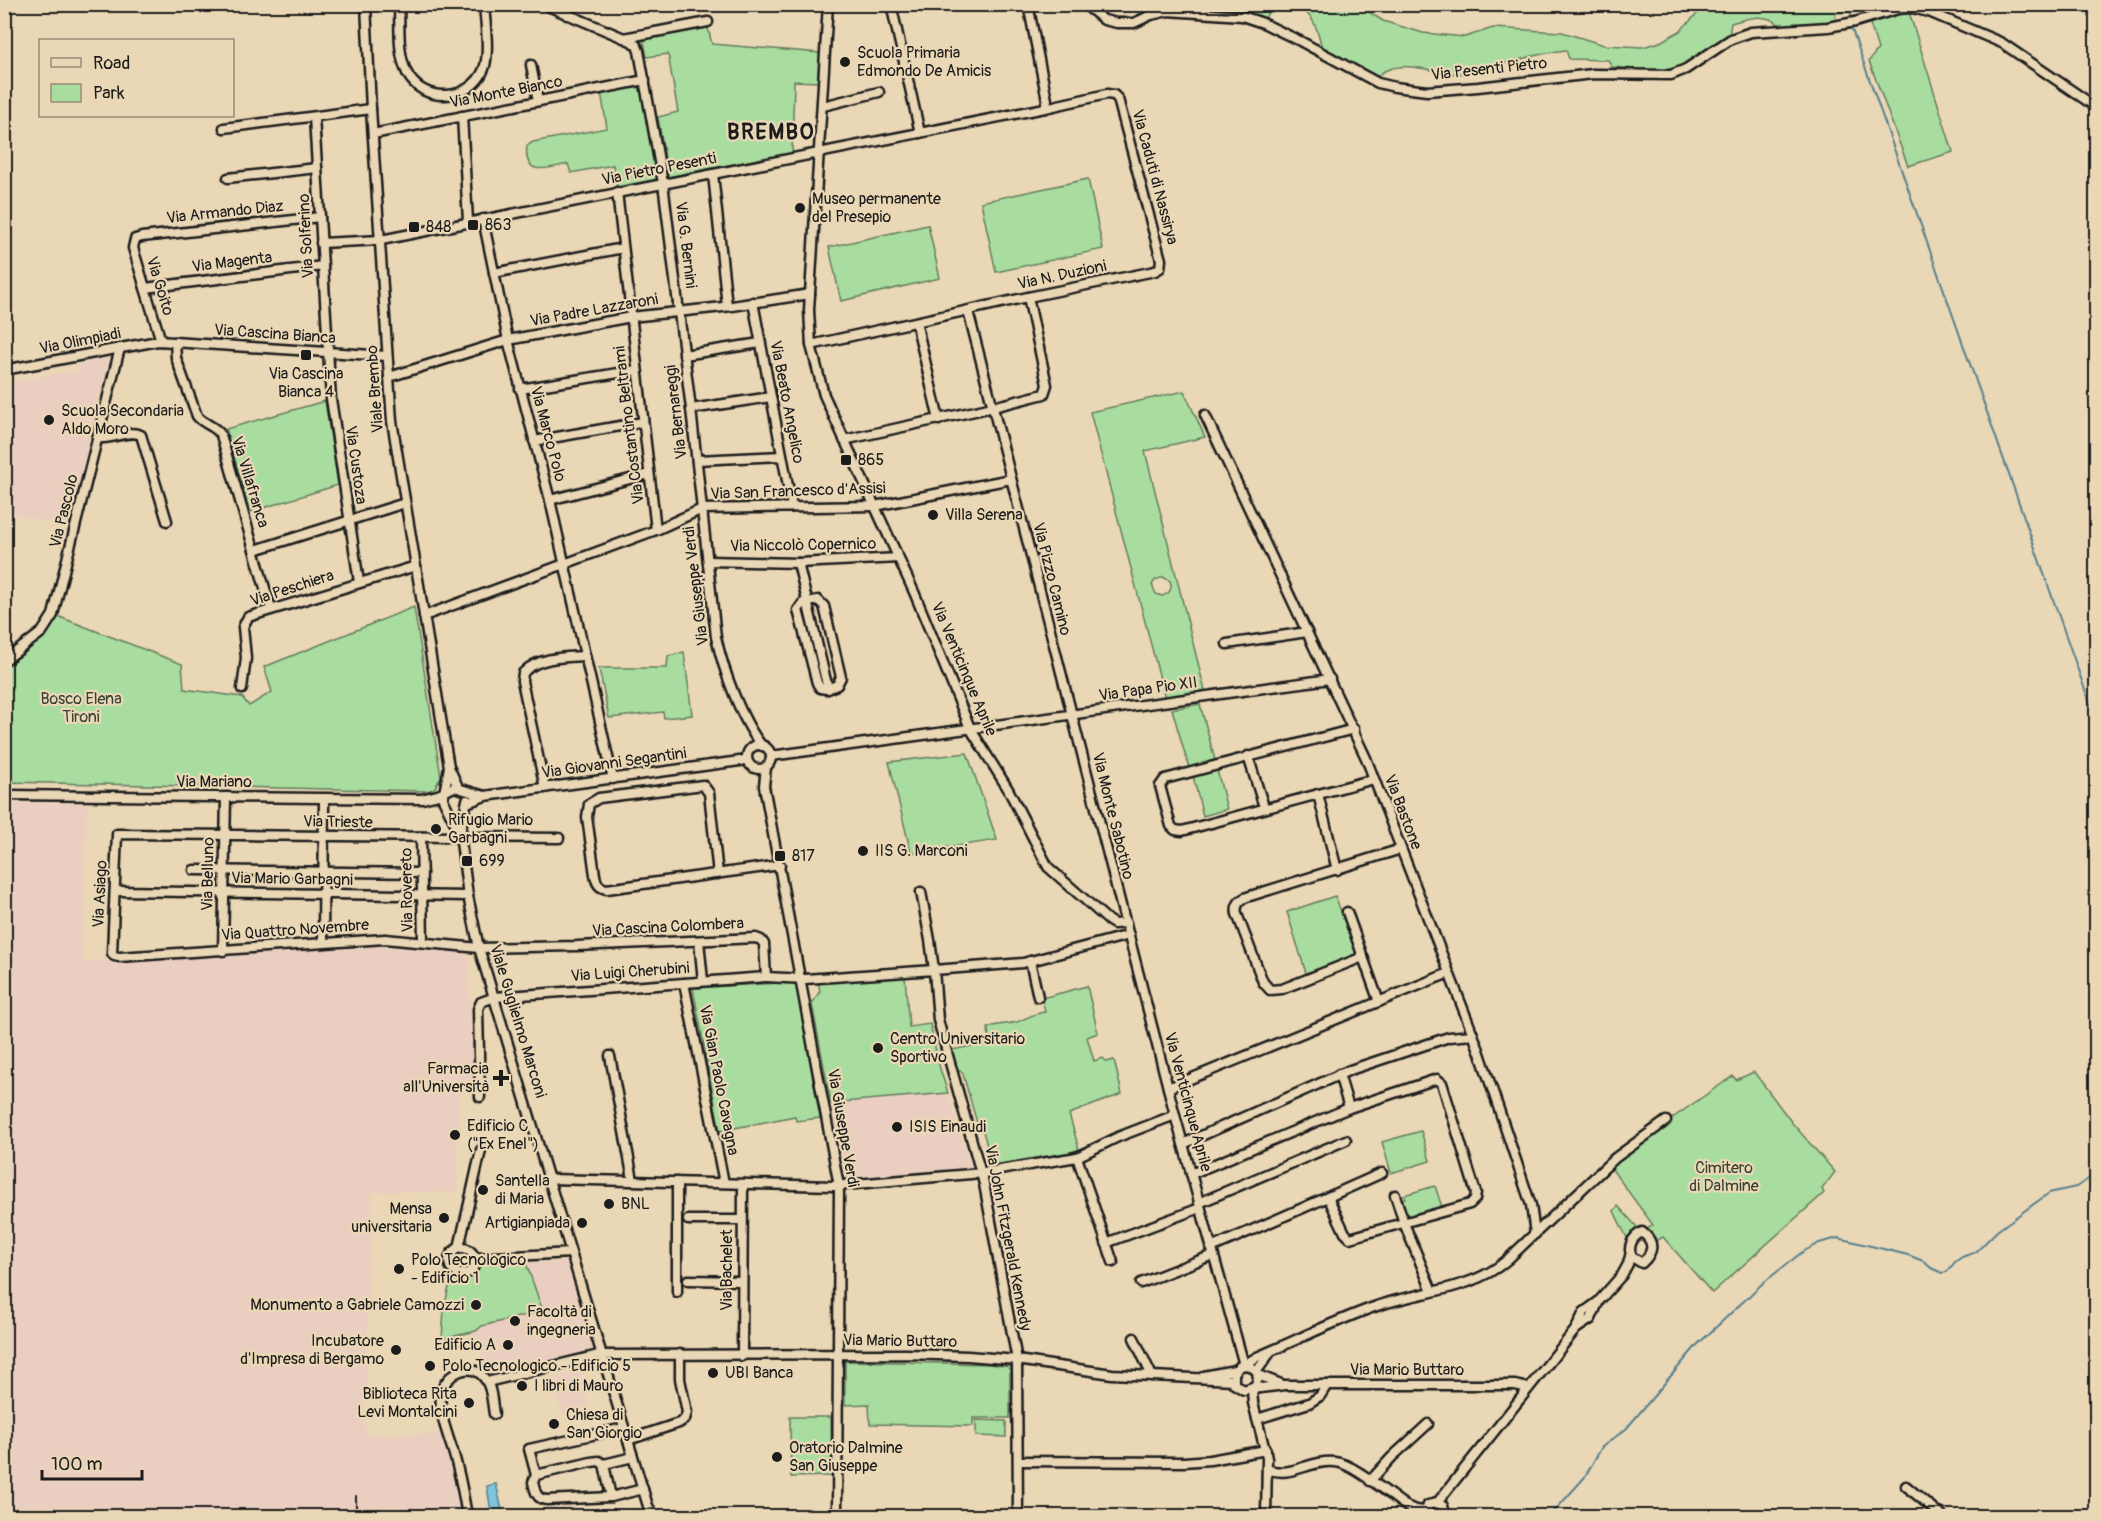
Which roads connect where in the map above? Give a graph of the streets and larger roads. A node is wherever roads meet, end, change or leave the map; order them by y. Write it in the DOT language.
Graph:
graph roads {
  1 [pos="366,4"];
  2 [pos="399,4"];
  3 [pos="484,4"];
  4 [pos="543,4"];
  5 [pos="569,4"];
  6 [pos="828,4"];
  7 [pos="891,4"];
  8 [pos="1028,4"];
  9 [pos="1084,4"];
  10 [pos="567,15"];
  11 [pos="708,22"];
  12 [pos="624,38"];
  13 [pos="531,65"];
  14 [pos="645,80"];
  15 [pos="879,92"];
  16 [pos="538,101"];
  17 [pos="823,106"];
  18 [pos="2097,106"];
  19 [pos="1046,107"];
  20 [pos="371,109"];
  21 [pos="462,116"];
  22 [pos="314,117"];
  23 [pos="224,128"];
  24 [pos="920,133"];
  25 [pos="373,134"];
  26 [pos="820,153"];
  27 [pos="317,168"];
  28 [pos="713,174"];
  29 [pos="228,178"];
  30 [pos="663,183"];
  31 [pos="617,192"];
  32 [pos="320,217"];
  33 [pos="483,219"];
  34 [pos="468,221"];
  35 [pos="135,239"];
  36 [pos="381,240"];
  37 [pos="321,243"];
  38 [pos="623,248"];
  39 [pos="323,266"];
  40 [pos="1160,268"];
  41 [pos="494,273"];
  42 [pos="145,288"];
  43 [pos="810,294"];
  44 [pos="1028,297"];
  45 [pos="753,302"];
  46 [pos="727,306"];
  47 [pos="679,311"];
  48 [pos="968,311"];
  49 [pos="631,317"];
  50 [pos="916,322"];
  51 [pos="507,340"];
  52 [pos="160,341"];
  53 [pos="175,342"];
  54 [pos="760,343"];
  55 [pos="812,345"];
  56 [pos="120,348"];
  57 [pos="328,353"];
  58 [pos="684,355"];
  59 [pos="387,356"];
  60 [pos="4,370"];
  61 [pos="637,370"];
  62 [pos="388,377"];
  63 [pos="520,389"];
  64 [pos="771,397"];
  65 [pos="993,407"];
  66 [pos="691,409"];
  67 [pos="1205,415"];
  68 [pos="939,420"];
  69 [pos="643,422"];
  70 [pos="97,438"];
  71 [pos="844,440"];
  72 [pos="534,441"];
  73 [pos="782,456"];
  74 [pos="697,460"];
  75 [pos="649,474"];
  76 [pos="1011,479"];
  77 [pos="550,500"];
  78 [pos="405,504"];
  79 [pos="875,506"];
  80 [pos="792,507"];
  81 [pos="702,509"];
  82 [pos="349,521"];
  83 [pos="167,522"];
  84 [pos="656,530"];
  85 [pos="255,550"];
  86 [pos="899,558"];
  87 [pos="708,561"];
  88 [pos="798,563"];
  89 [pos="565,564"];
  90 [pos="416,566"];
  91 [pos="359,582"];
  92 [pos="807,601"];
  93 [pos="271,609"];
  94 [pos="424,616"];
  95 [pos="1307,632"];
  96 [pos="1227,645"];
  97 [pos="585,656"];
  98 [pos="4,661"];
  99 [pos="1330,679"];
  100 [pos="242,689"];
  101 [pos="1072,716"];
  102 [pos="747,726"];
  103 [pos="970,728"];
  104 [pos="1353,729"];
  105 [pos="762,746"];
  106 [pos="747,756"];
  107 [pos="771,756"];
  108 [pos="1248,756"];
  109 [pos="449,767"];
  110 [pos="766,767"];
  111 [pos="755,769"];
  112 [pos="612,779"];
  113 [pos="1374,779"];
  114 [pos="764,786"];
  115 [pos="545,788"];
  116 [pos="461,789"];
  117 [pos="446,791"];
  118 [pos="1318,794"];
  119 [pos="4,795"];
  120 [pos="485,796"];
  121 [pos="226,797"];
  122 [pos="324,799"];
  123 [pos="422,799"];
  124 [pos="466,805"];
  125 [pos="1264,807"];
  126 [pos="448,809"];
  127 [pos="117,834"];
  128 [pos="224,835"];
  129 [pos="460,836"];
  130 [pos="324,837"];
  131 [pos="421,837"];
  132 [pos="560,838"];
  133 [pos="1401,849"];
  134 [pos="780,865"];
  135 [pos="224,869"];
  136 [pos="194,870"];
  137 [pos="1337,870"];
  138 [pos="323,872"];
  139 [pos="422,873"];
  140 [pos="718,874"];
  141 [pos="116,891"];
  142 [pos="921,892"];
  143 [pos="222,893"];
  144 [pos="323,894"];
  145 [pos="468,896"];
  146 [pos="422,897"];
  147 [pos="1347,912"];
  148 [pos="1126,923"];
  149 [pos="1129,935"];
  150 [pos="423,941"];
  151 [pos="699,941"];
  152 [pos="323,943"];
  153 [pos="479,948"];
  154 [pos="223,951"];
  155 [pos="114,956"];
  156 [pos="1363,957"];
  157 [pos="1030,961"];
  158 [pos="934,970"];
  159 [pos="1449,973"];
  160 [pos="766,977"];
  161 [pos="801,979"];
  162 [pos="703,981"];
  163 [pos="684,982"];
  164 [pos="495,997"];
  165 [pos="1038,997"];
  166 [pos="1379,1002"];
  167 [pos="1473,1035"];
  168 [pos="610,1056"];
  169 [pos="1339,1074"];
  170 [pos="1168,1088"];
  171 [pos="480,1097"];
  172 [pos="1349,1108"];
  173 [pos="1175,1115"];
  174 [pos="1666,1121"];
  175 [pos="1346,1140"];
  176 [pos="1182,1144"];
  177 [pos="481,1150"];
  178 [pos="1077,1157"];
  179 [pos="982,1173"];
  180 [pos="1382,1173"];
  181 [pos="1191,1174"];
  182 [pos="550,1179"];
  183 [pos="633,1180"];
  184 [pos="677,1182"];
  185 [pos="724,1183"];
  186 [pos="743,1184"];
  187 [pos="839,1185"];
  188 [pos="1395,1195"];
  189 [pos="1328,1197"];
  190 [pos="1199,1205"];
  191 [pos="688,1220"];
  192 [pos="742,1220"];
  193 [pos="1404,1223"];
  194 [pos="1534,1234"];
  195 [pos="1106,1243"];
  196 [pos="459,1248"];
  197 [pos="1212,1252"];
  198 [pos="571,1253"];
  199 [pos="1630,1256"];
  200 [pos="475,1258"];
  201 [pos="1113,1262"];
  202 [pos="1642,1263"];
  203 [pos="1622,1275"];
  204 [pos="688,1280"];
  205 [pos="742,1281"];
  206 [pos="1141,1283"];
  207 [pos="1432,1291"];
  208 [pos="677,1292"];
  209 [pos="1134,1338"];
  210 [pos="1276,1349"];
  211 [pos="680,1354"];
  212 [pos="602,1355"];
  213 [pos="839,1355"];
  214 [pos="742,1356"];
  215 [pos="1017,1360"];
  216 [pos="1244,1365"];
  217 [pos="1257,1373"];
  218 [pos="1234,1375"];
  219 [pos="1152,1376"];
  220 [pos="487,1382"];
  221 [pos="1285,1385"];
  222 [pos="1327,1385"];
  223 [pos="1528,1388"];
  224 [pos="1252,1389"];
  225 [pos="494,1414"];
  226 [pos="1257,1419"];
  227 [pos="1428,1424"];
  228 [pos="624,1428"];
  229 [pos="628,1440"];
  230 [pos="1266,1450"];
  231 [pos="633,1457"];
  232 [pos="1018,1461"];
  233 [pos="604,1464"];
  234 [pos="1267,1469"];
  235 [pos="536,1475"];
  236 [pos="1370,1481"];
  237 [pos="1906,1486"];
  238 [pos="643,1489"];
  239 [pos="610,1497"];
  240 [pos="1437,1503"];
  241 [pos="648,1506"];
  242 [pos="1425,1514"];
  243 [pos="467,1516"];
  244 [pos="649,1516"];
  245 [pos="654,1516"];
  246 [pos="837,1516"];
  247 [pos="1018,1516"];
  248 [pos="1266,1516"];
  249 [pos="1408,1516"];
  250 [pos="1446,1516"];
  251 [pos="1942,1516"];
  1 -- 20 [label="street, Viale Brembo"];
  2 -- 3 [label="street"];
  4 -- 10 [label="street"];
  5 -- 10 [label="street"];
  6 -- 17 [label="street, Via Venticinque Aprile"];
  7 -- 24 [label="street"];
  8 -- 19 [label="street"];
  9 -- 18 [label="street, Via Pesenti Pietro"];
  10 -- 12 [label="street"];
  11 -- 12 [label="street"];
  12 -- 14 [label="street, Via G. Bernini"];
  13 -- 16 [label="street"];
  14 -- 16 [label="street, Via Monte Bianco"];
  14 -- 30 [label="street, Via G. Bernini"];
  15 -- 17 [label="street"];
  16 -- 21 [label="street, Via Monte Bianco"];
  17 -- 26 [label="street, Via Venticinque Aprile"];
  19 -- 24 [label="street, Via Pietro Pesenti"];
  19 -- 40 [label="street, Via Caduti di Nassirya"];
  20 -- 22 [label="street"];
  20 -- 25 [label="street, Viale Brembo"];
  21 -- 25 [label="street, Via Monte Bianco"];
  21 -- 34 [label="street"];
  22 -- 23 [label="street"];
  22 -- 27 [label="street, Via Solferino"];
  24 -- 26 [label="street, Via Pietro Pesenti"];
  25 -- 36 [label="street, Viale Brembo"];
  26 -- 28 [label="street, Via Pietro Pesenti"];
  26 -- 43 [label="street, Via Venticinque Aprile"];
  27 -- 29 [label="street"];
  27 -- 32 [label="street, Via Solferino"];
  28 -- 30 [label="street, Via Pietro Pesenti"];
  28 -- 46 [label="street"];
  30 -- 31 [label="street, Via Pietro Pesenti"];
  30 -- 47 [label="street, Via G. Bernini"];
  31 -- 33 [label="street, Via Pietro Pesenti"];
  31 -- 38 [label="street, Via Costantino Beltrami"];
  32 -- 35 [label="street, Via Armando Diaz"];
  32 -- 37 [label="street, Via Solferino"];
  33 -- 34 [label="street, Via Pietro Pesenti"];
  33 -- 41 [label="street, Via Marco Polo"];
  34 -- 36 [label="street, Via Pietro Pesenti"];
  35 -- 42 [label="street, Via Goito"];
  36 -- 37 [label="street, Via Pietro Pesenti"];
  36 -- 59 [label="street, Viale Brembo"];
  37 -- 39 [label="street, Via Solferino"];
  38 -- 41 [label="street"];
  38 -- 49 [label="street, Via Costantino Beltrami"];
  39 -- 42 [label="street, Via Magenta"];
  39 -- 57 [label="street, Via Solferino"];
  40 -- 44 [label="street, Via N. Duzioni"];
  41 -- 51 [label="street, Via Marco Polo"];
  42 -- 52 [label="street, Via Goito"];
  43 -- 45 [label="street, Via Padre Lazzaroni"];
  43 -- 55 [label="street, Via Venticinque Aprile"];
  44 -- 48 [label="street, Via N. Duzioni"];
  44 -- 65 [label="street"];
  45 -- 46 [label="street, Via Padre Lazzaroni"];
  45 -- 54 [label="street, Via Beato Angelico"];
  46 -- 47 [label="street, Via Padre Lazzaroni"];
  47 -- 49 [label="street, Via Padre Lazzaroni"];
  47 -- 58 [label="street, Via Bernareggi"];
  48 -- 50 [label="street, Via N. Duzioni"];
  48 -- 65 [label="street, Via Pizzo Camino"];
  49 -- 51 [label="street, Via Padre Lazzaroni"];
  49 -- 61 [label="street, Via Costantino Beltrami"];
  50 -- 55 [label="street, Via N. Duzioni"];
  50 -- 68 [label="street"];
  51 -- 62 [label="street, Via Padre Lazzaroni"];
  51 -- 63 [label="street, Via Marco Polo"];
  52 -- 53 [label="street, Via Cascina Bianca"];
  52 -- 56 [label="street, Via Olimpiadi"];
  53 -- 57 [label="street, Via Cascina Bianca"];
  53 -- 85 [label="street, Via Villafranca"];
  54 -- 58 [label="street"];
  54 -- 64 [label="street, Via Beato Angelico"];
  55 -- 71 [label="street, Via Venticinque Aprile"];
  56 -- 60 [label="street, Via Olimpiadi"];
  56 -- 70 [label="street, Via Pascolo"];
  57 -- 59 [label="street, Via Cascina Bianca"];
  57 -- 82 [label="street, Via Custoza"];
  58 -- 66 [label="street, Via Bernareggi"];
  59 -- 62 [label="street, Viale Brembo"];
  61 -- 63 [label="street"];
  61 -- 69 [label="street, Via Costantino Beltrami"];
  62 -- 78 [label="street, Viale Brembo"];
  63 -- 72 [label="street, Via Marco Polo"];
  64 -- 66 [label="street"];
  64 -- 73 [label="street, Via Beato Angelico"];
  65 -- 68 [label="street"];
  65 -- 76 [label="street, Via Pizzo Camino"];
  66 -- 74 [label="street, Via Bernareggi"];
  67 -- 95 [label="street, Via Bastone"];
  68 -- 71 [label="street"];
  69 -- 72 [label="street"];
  69 -- 75 [label="street, Via Costantino Beltrami"];
  70 -- 83 [label="street"];
  70 -- 98 [label="street, Via Pascolo"];
  71 -- 79 [label="street, Via Venticinque Aprile"];
  72 -- 77 [label="street, Via Marco Polo"];
  73 -- 74 [label="street"];
  73 -- 80 [label="street, Via Beato Angelico"];
  74 -- 81 [label="street, Via Bernareggi"];
  75 -- 77 [label="street"];
  75 -- 84 [label="street, Via Costantino Beltrami"];
  76 -- 79 [label="street, Via San Francesco d'Assisi"];
  76 -- 101 [label="street, Via Pizzo Camino"];
  77 -- 89 [label="street, Via Marco Polo"];
  78 -- 82 [label="street"];
  78 -- 90 [label="street, Viale Brembo"];
  79 -- 80 [label="street, Via San Francesco d'Assisi"];
  79 -- 86 [label="street, Via Venticinque Aprile"];
  80 -- 81 [label="street, Via San Francesco d'Assisi"];
  81 -- 84 [label="street, Via San Francesco d'Assisi"];
  81 -- 87 [label="street, Via Giuseppe Verdi"];
  82 -- 85 [label="street"];
  82 -- 91 [label="street, Via Custoza"];
  84 -- 89 [label="street, Via San Francesco d'Assisi"];
  85 -- 93 [label="street, Via Villafranca"];
  86 -- 88 [label="street, Via Niccolò Copernico"];
  86 -- 103 [label="street, Via Venticinque Aprile"];
  87 -- 88 [label="street, Via Niccolò Copernico"];
  87 -- 102 [label="street, Via Giuseppe Verdi"];
  88 -- 92 [label="street"];
  89 -- 94 [label="street, Via San Francesco d'Assisi"];
  89 -- 97 [label="street, Via Marco Polo"];
  90 -- 91 [label="street, Via Peschiera"];
  90 -- 94 [label="street, Viale Brembo"];
  91 -- 93 [label="street, Via Peschiera"];
  92 -- 92 [label="street"];
  93 -- 100 [label="street, Via Peschiera"];
  94 -- 109 [label="street, Viale Brembo"];
  95 -- 96 [label="street"];
  95 -- 99 [label="street, Via Bastone"];
  97 -- 112 [label="street, Via Marco Polo"];
  97 -- 115 [label="street"];
  99 -- 101 [label="street, Via Papa Pio XII"];
  99 -- 104 [label="street, Via Bastone"];
  101 -- 103 [label="street, Via Papa Pio XII"];
  101 -- 148 [label="street, Via Monte Sabotino"];
  102 -- 105 [label="street, Via Giuseppe Verdi"];
  102 -- 106 [label="street, Via Giuseppe Verdi"];
  103 -- 107 [label="street"];
  103 -- 148 [label="street, Via Venticinque Aprile"];
  104 -- 108 [label="street"];
  104 -- 113 [label="street, Via Bastone"];
  105 -- 106 [label="street"];
  105 -- 107 [label="street"];
  106 -- 111 [label="street"];
  106 -- 112 [label="street, Via Giovanni Segantini"];
  107 -- 110 [label="street"];
  108 -- 125 [label="street"];
  108 -- 125 [label="street"];
  109 -- 116 [label="street, Viale Brembo"];
  109 -- 117 [label="street, Viale Brembo"];
  110 -- 111 [label="street"];
  110 -- 114 [label="street, Via Giuseppe Verdi"];
  111 -- 114 [label="street, Via Giuseppe Verdi"];
  112 -- 115 [label="street, Via Giovanni Segantini"];
  113 -- 118 [label="street"];
  113 -- 133 [label="street, Via Bastone"];
  114 -- 134 [label="street, Via Giuseppe Verdi"];
  115 -- 120 [label="street, Via Giovanni Segantini"];
  116 -- 117 [label="street"];
  116 -- 120 [label="street, Via Giovanni Segantini"];
  116 -- 124 [label="street, Viale Guglielmo Marconi"];
  117 -- 123 [label="street, Via Mariano"];
  117 -- 126 [label="street, Viale Guglielmo Marconi"];
  118 -- 125 [label="street"];
  118 -- 137 [label="street"];
  119 -- 121 [label="street, Via Mariano"];
  120 -- 124 [label="street, Via Giovanni Segantini"];
  121 -- 122 [label="street, Via Mariano"];
  121 -- 128 [label="street, Via Belluno"];
  122 -- 123 [label="street, Via Mariano"];
  122 -- 130 [label="street"];
  123 -- 126 [label="street, Via Mariano"];
  124 -- 126 [label="street"];
  124 -- 129 [label="street, Viale Guglielmo Marconi"];
  126 -- 129 [label="street, Viale Guglielmo Marconi"];
  127 -- 128 [label="street, Via Trieste"];
  127 -- 141 [label="street, Via Asiago"];
  128 -- 130 [label="street, Via Trieste"];
  128 -- 135 [label="street, Via Belluno"];
  129 -- 131 [label="street, Via Trieste"];
  129 -- 132 [label="street, Via Trieste"];
  129 -- 145 [label="street, Viale Guglielmo Marconi"];
  130 -- 131 [label="street, Via Trieste"];
  130 -- 138 [label="street"];
  131 -- 139 [label="street, Via Rovereto"];
  133 -- 137 [label="street"];
  133 -- 159 [label="street, Via Bastone"];
  134 -- 140 [label="street"];
  134 -- 161 [label="street, Via Giuseppe Verdi"];
  135 -- 136 [label="street"];
  135 -- 138 [label="street"];
  135 -- 143 [label="street, Via Belluno"];
  137 -- 156 [label="street"];
  138 -- 139 [label="street"];
  138 -- 144 [label="street"];
  139 -- 146 [label="street, Via Rovereto"];
  140 -- 140 [label="street"];
  141 -- 143 [label="street, Via Mario Garbagni"];
  141 -- 155 [label="street, Via Asiago"];
  142 -- 158 [label="street"];
  143 -- 144 [label="street, Via Mario Garbagni"];
  143 -- 154 [label="street, Via Belluno"];
  144 -- 146 [label="street, Via Mario Garbagni"];
  144 -- 152 [label="street"];
  145 -- 146 [label="street, Via Mario Garbagni"];
  145 -- 153 [label="street, Viale Guglielmo Marconi"];
  146 -- 150 [label="street, Via Rovereto"];
  147 -- 156 [label="street"];
  148 -- 149 [label="street, Via Venticinque Aprile"];
  149 -- 157 [label="street"];
  149 -- 170 [label="street, Via Venticinque Aprile"];
  150 -- 152 [label="street, Via Quattro Novembre"];
  150 -- 153 [label="street, Via Quattro Novembre"];
  151 -- 153 [label="street, Via Cascina Colombera"];
  151 -- 160 [label="street, Via Cascina Colombera"];
  151 -- 162 [label="street"];
  152 -- 154 [label="street, Via Quattro Novembre"];
  153 -- 164 [label="street, Viale Guglielmo Marconi"];
  154 -- 155 [label="street, Via Quattro Novembre"];
  156 -- 166 [label="street"];
  157 -- 158 [label="street"];
  157 -- 165 [label="street"];
  158 -- 161 [label="street"];
  158 -- 179 [label="street, Via John Fitzgerald Kennedy"];
  159 -- 166 [label="street"];
  159 -- 167 [label="street, Via Bastone"];
  160 -- 161 [label="street"];
  160 -- 162 [label="street, Via Luigi Cherubini"];
  161 -- 187 [label="street, Via Giuseppe Verdi"];
  162 -- 163 [label="street, Via Luigi Cherubini"];
  163 -- 164 [label="street, Via Luigi Cherubini"];
  163 -- 185 [label="street, Via Gian Paolo Cavagna"];
  164 -- 171 [label="street"];
  164 -- 182 [label="street, Viale Guglielmo Marconi"];
  166 -- 170 [label="street"];
  167 -- 169 [label="street"];
  167 -- 194 [label="street, Via Bastone"];
  168 -- 183 [label="street"];
  169 -- 172 [label="street"];
  169 -- 176 [label="street"];
  170 -- 173 [label="street, Via Venticinque Aprile"];
  172 -- 181 [label="street"];
  172 -- 193 [label="street"];
  173 -- 176 [label="street, Via Venticinque Aprile"];
  173 -- 178 [label="street"];
  174 -- 194 [label="street"];
  175 -- 190 [label="street"];
  176 -- 181 [label="street, Via Venticinque Aprile"];
  177 -- 196 [label="street"];
  178 -- 179 [label="street"];
  178 -- 195 [label="street"];
  179 -- 187 [label="street"];
  179 -- 215 [label="street, Via John Fitzgerald Kennedy"];
  180 -- 189 [label="street"];
  181 -- 190 [label="street, Via Venticinque Aprile"];
  182 -- 183 [label="street"];
  182 -- 198 [label="street, Viale Guglielmo Marconi"];
  183 -- 184 [label="street"];
  184 -- 185 [label="street"];
  184 -- 208 [label="street"];
  185 -- 186 [label="street"];
  186 -- 187 [label="street"];
  186 -- 192 [label="street, Via Bachelet"];
  187 -- 213 [label="street, Via Giuseppe Verdi"];
  188 -- 193 [label="street"];
  189 -- 193 [label="street"];
  189 -- 197 [label="street"];
  190 -- 195 [label="street"];
  190 -- 197 [label="street, Via Venticinque Aprile"];
  191 -- 192 [label="street"];
  192 -- 205 [label="street, Via Bachelet"];
  193 -- 207 [label="street"];
  194 -- 207 [label="street"];
  195 -- 201 [label="street"];
  196 -- 200 [label="street"];
  196 -- 200 [label="street"];
  197 -- 206 [label="street"];
  197 -- 216 [label="street, Via Venticinque Aprile"];
  198 -- 200 [label="street"];
  198 -- 212 [label="street, Viale Guglielmo Marconi"];
  199 -- 202 [label="street"];
  199 -- 202 [label="street"];
  199 -- 203 [label="street"];
  202 -- 203 [label="street"];
  203 -- 223 [label="street"];
  204 -- 205 [label="street"];
  205 -- 214 [label="street, Via Bachelet"];
  207 -- 210 [label="street"];
  209 -- 219 [label="street"];
  210 -- 216 [label="street"];
  210 -- 217 [label="street"];
  211 -- 212 [label="street, Via Mario Buttaro"];
  211 -- 214 [label="street, Via Mario Buttaro"];
  211 -- 229 [label="street"];
  212 -- 220 [label="street, Via Mario Buttaro"];
  212 -- 228 [label="street, Viale Guglielmo Marconi"];
  213 -- 214 [label="street, Via Mario Buttaro"];
  213 -- 215 [label="street, Via Mario Buttaro"];
  213 -- 246 [label="street, Via Giuseppe Verdi"];
  215 -- 219 [label="street, Via Mario Buttaro"];
  215 -- 232 [label="street, Via John Fitzgerald Kennedy"];
  216 -- 217 [label="street"];
  216 -- 218 [label="street"];
  217 -- 221 [label="street, Via Mario Buttaro"];
  217 -- 224 [label="street"];
  218 -- 219 [label="street, Via Mario Buttaro"];
  218 -- 224 [label="street"];
  220 -- 225 [label="street"];
  220 -- 243 [label="street"];
  221 -- 222 [label="street, Via Mario Buttaro"];
  221 -- 224 [label="street, Via Mario Buttaro"];
  222 -- 223 [label="street, Via Mario Buttaro"];
  222 -- 226 [label="street"];
  223 -- 240 [label="street"];
  224 -- 226 [label="street"];
  226 -- 230 [label="street"];
  227 -- 236 [label="street"];
  228 -- 229 [label="street, Viale Guglielmo Marconi"];
  228 -- 235 [label="street"];
  229 -- 231 [label="street, Viale Guglielmo Marconi"];
  230 -- 232 [label="street"];
  230 -- 234 [label="street"];
  231 -- 233 [label="street"];
  231 -- 238 [label="street, Viale Guglielmo Marconi"];
  232 -- 247 [label="street, Via John Fitzgerald Kennedy"];
  233 -- 235 [label="street"];
  233 -- 239 [label="street"];
  234 -- 236 [label="street"];
  234 -- 248 [label="street"];
  235 -- 239 [label="street"];
  236 -- 242 [label="street"];
  237 -- 251 [label="street"];
  238 -- 239 [label="street"];
  238 -- 241 [label="street, Viale Guglielmo Marconi"];
  240 -- 242 [label="street"];
  240 -- 250 [label="street"];
  241 -- 244 [label="street, Viale Guglielmo Marconi"];
  241 -- 245 [label="street, Viale Guglielmo Marconi"];
  242 -- 249 [label="street"];
}
